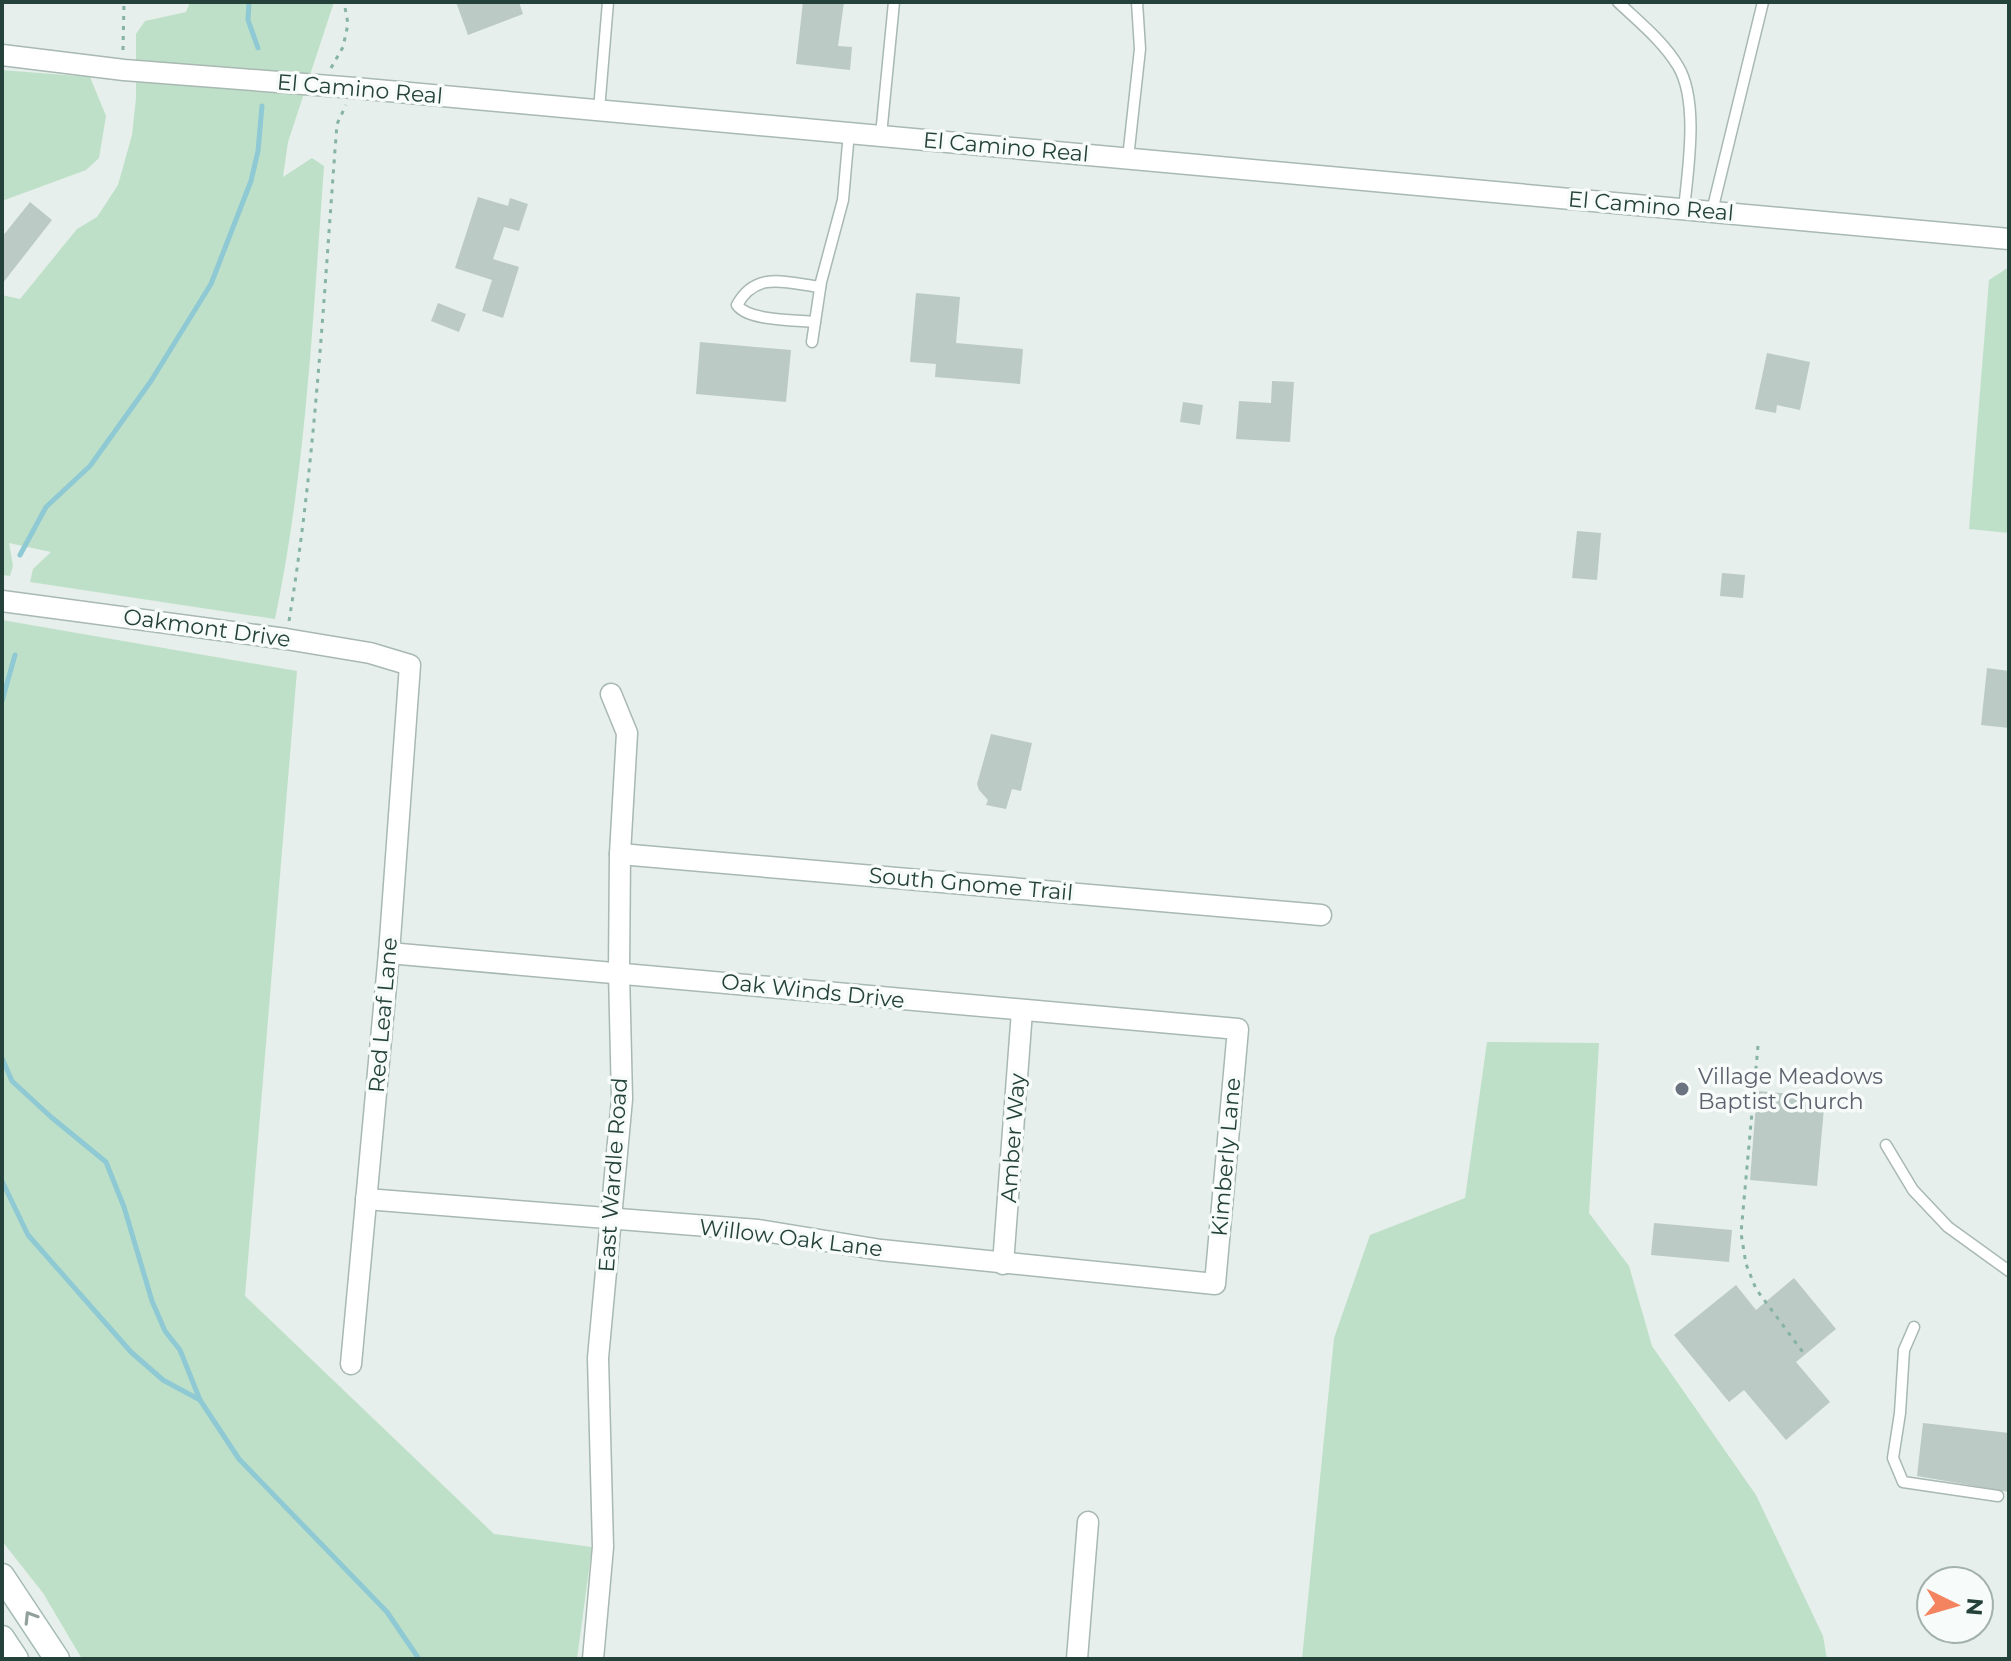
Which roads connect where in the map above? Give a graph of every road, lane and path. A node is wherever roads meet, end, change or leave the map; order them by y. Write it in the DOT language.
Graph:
graph roads {
  1 [pos="124,2"];
  2 [pos="344,2"];
  3 [pos="608,2"];
  4 [pos="894,2"];
  5 [pos="1137,2"];
  6 [pos="1618,2"];
  7 [pos="1763,2"];
  8 [pos="2,55"];
  9 [pos="124,70"];
  10 [pos="314,85"];
  11 [pos="355,88"];
  12 [pos="599,110"];
  13 [pos="849,132"];
  14 [pos="881,135"];
  15 [pos="1128,158"];
  16 [pos="1684,209"];
  17 [pos="1712,211"];
  18 [pos="2009,239"];
  19 [pos="820,287"];
  20 [pos="815,322"];
  21 [pos="812,342"];
  22 [pos="2,601"];
  23 [pos="286,639"];
  24 [pos="410,665"];
  25 [pos="611,694"];
  26 [pos="620,854"];
  27 [pos="1321,915"];
  28 [pos="389,953"];
  29 [pos="619,972"];
  30 [pos="1022,1011"];
  31 [pos="1238,1029"];
  32 [pos="1758,1046"];
  33 [pos="1886,1145"];
  34 [pos="366,1199"];
  35 [pos="611,1218"];
  36 [pos="1003,1264"];
  37 [pos="2009,1271"];
  38 [pos="1215,1284"];
  39 [pos="1914,1327"];
  40 [pos="1805,1355"];
  41 [pos="351,1364"];
  42 [pos="1998,1496"];
  43 [pos="1088,1522"];
  44 [pos="2,1576"];
  45 [pos="2,1638"];
  46 [pos="16,1659"];
  47 [pos="57,1659"];
  48 [pos="593,1659"];
  49 [pos="1077,1659"];
  1 -- 9 [label="path"];
  2 -- 10 [label="path"];
  3 -- 12 [label="lane"];
  4 -- 14 [label="lane"];
  5 -- 15 [label="lane"];
  6 -- 16 [label="lane"];
  7 -- 17 [label="lane"];
  8 -- 9 [label="street, El Camino Real"];
  9 -- 10 [label="street, El Camino Real"];
  10 -- 11 [label="street, El Camino Real"];
  11 -- 12 [label="street, El Camino Real"];
  11 -- 23 [label="path"];
  12 -- 13 [label="street, El Camino Real"];
  13 -- 14 [label="street, El Camino Real"];
  13 -- 19 [label="lane"];
  14 -- 15 [label="street, El Camino Real"];
  15 -- 16 [label="street, El Camino Real"];
  16 -- 17 [label="street, El Camino Real"];
  17 -- 18 [label="street, El Camino Real"];
  19 -- 20 [label="lane"];
  19 -- 20 [label="lane"];
  20 -- 21 [label="lane"];
  22 -- 23 [label="street, Oakmont Drive"];
  23 -- 24 [label="street, Oakmont Drive"];
  24 -- 28 [label="street, Red Leaf Lane"];
  25 -- 26 [label="street, East Wardle Road"];
  26 -- 27 [label="street, South Gnome Trail"];
  26 -- 29 [label="street, East Wardle Road"];
  28 -- 29 [label="street, Oak Winds Drive"];
  28 -- 34 [label="street, Red Leaf Lane"];
  29 -- 30 [label="street, Oak Winds Drive"];
  29 -- 35 [label="street, East Wardle Road"];
  30 -- 31 [label="street, Oak Winds Drive"];
  30 -- 36 [label="street, Amber Way"];
  31 -- 38 [label="street, Kimberly Lane"];
  32 -- 40 [label="path"];
  33 -- 37 [label="lane"];
  34 -- 35 [label="street, Willow Oak Lane"];
  34 -- 41 [label="street, Red Leaf Lane"];
  35 -- 36 [label="street, Willow Oak Lane"];
  35 -- 48 [label="street, East Wardle Road"];
  36 -- 38 [label="street, Willow Oak Lane"];
  39 -- 42 [label="lane"];
  43 -- 49 [label="street"];
  47 -- 44 [label="street, one-way"];
  45 -- 46 [label="street"];
}
